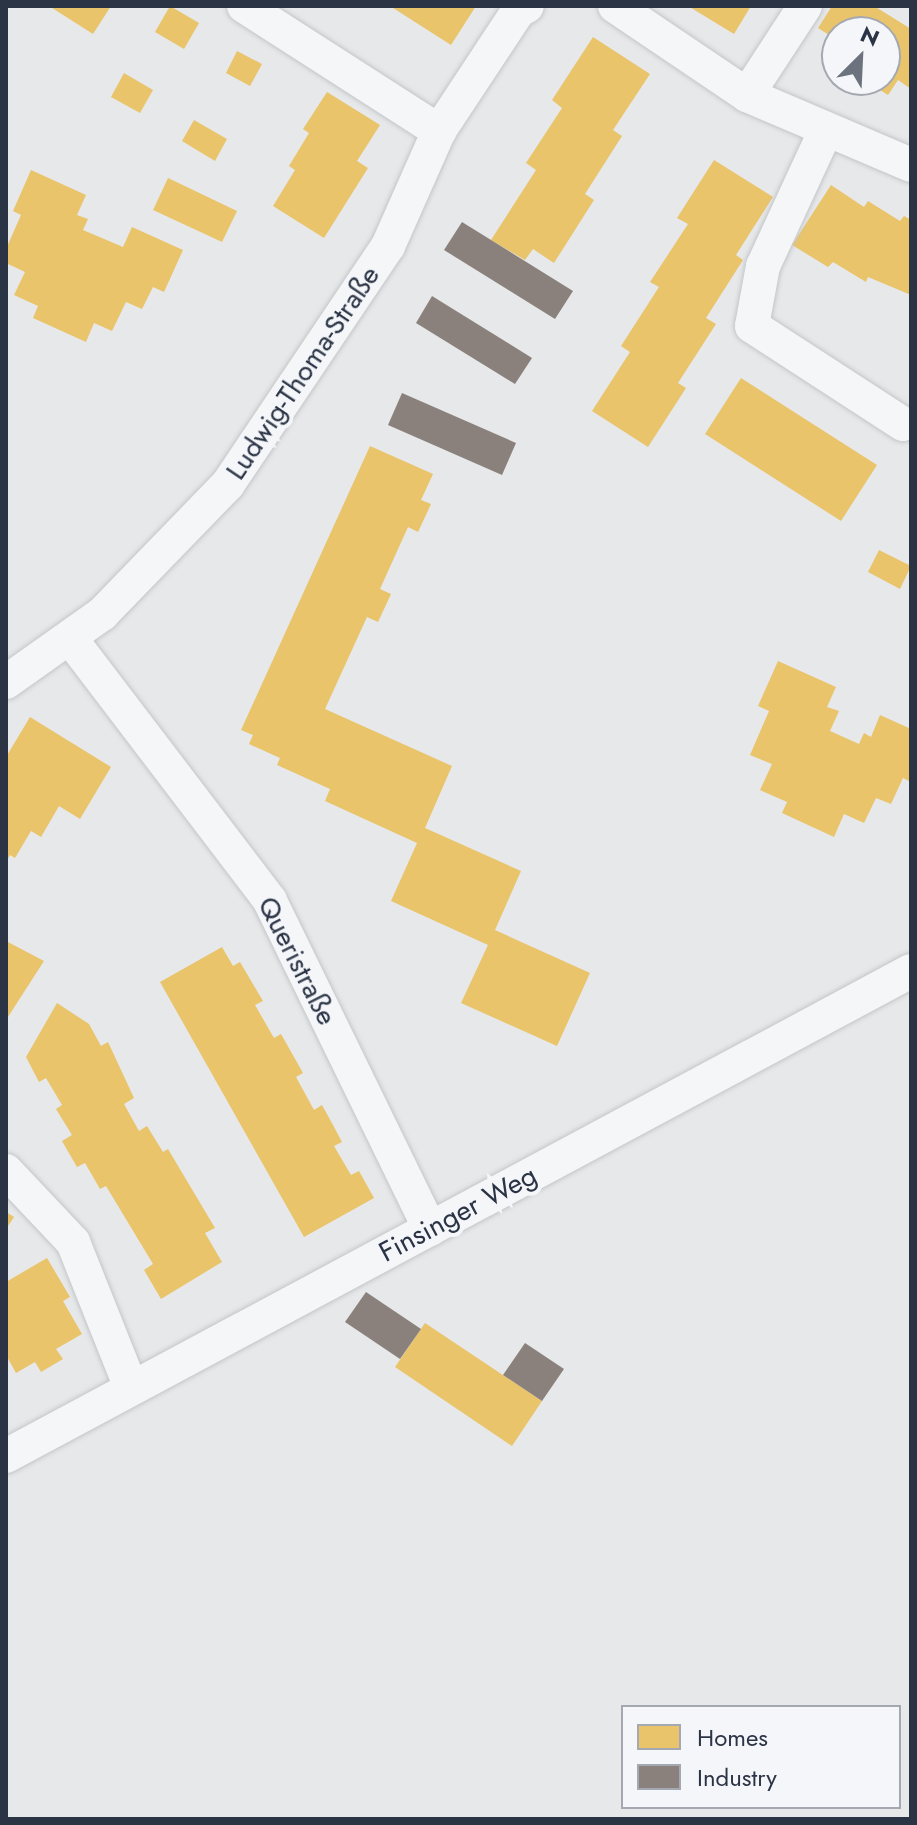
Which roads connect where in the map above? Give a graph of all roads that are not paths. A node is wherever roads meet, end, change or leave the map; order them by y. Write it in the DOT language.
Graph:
graph roads {
  1 [pos="244,6"];
  2 [pos="527,6"];
  3 [pos="615,6"];
  4 [pos="805,6"];
  5 [pos="747,95"];
  6 [pos="439,131"];
  7 [pos="825,132"];
  8 [pos="911,165"];
  9 [pos="903,424"];
  10 [pos="70,638"];
  11 [pos="6,682"];
  12 [pos="911,971"];
  13 [pos="6,1171"];
  14 [pos="430,1229"];
  15 [pos="131,1388"];
  16 [pos="6,1456"];
  1 -- 6 [label="street"];
  2 -- 6 [label="street, Ludwig-Thoma-Straße"];
  3 -- 5 [label="street"];
  4 -- 5 [label="street"];
  5 -- 7 [label="street"];
  6 -- 10 [label="street, Ludwig-Thoma-Straße"];
  7 -- 8 [label="street"];
  7 -- 9 [label="street"];
  10 -- 11 [label="street, Ludwig-Thoma-Straße"];
  10 -- 14 [label="street, Queristraße"];
  12 -- 14 [label="street, Finsinger Weg"];
  13 -- 15 [label="street"];
  14 -- 15 [label="street, Finsinger Weg"];
  15 -- 16 [label="street, Finsinger Weg"];
}
